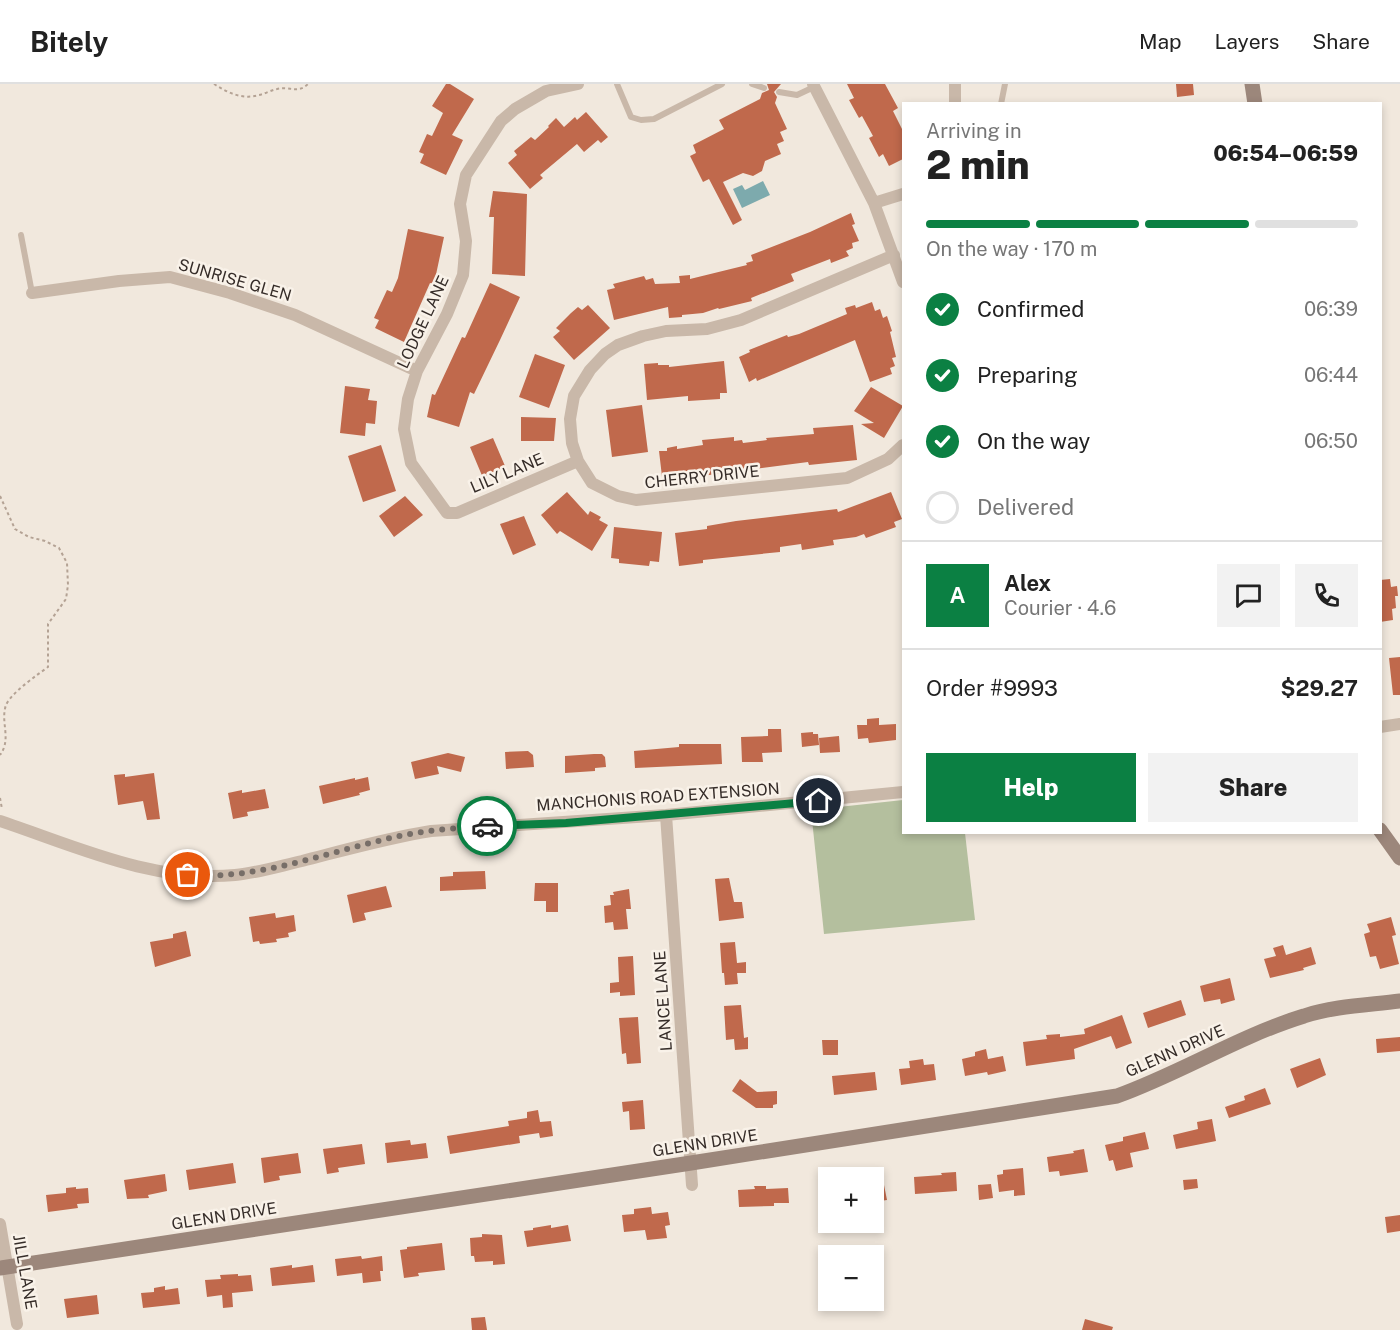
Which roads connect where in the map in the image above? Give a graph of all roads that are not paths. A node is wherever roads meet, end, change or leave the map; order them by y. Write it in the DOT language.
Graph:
graph roads {
  1 [pos="578,84"];
  2 [pos="617,84"];
  3 [pos="722,84"];
  4 [pos="752,84"];
  5 [pos="955,84"];
  6 [pos="1005,84"];
  7 [pos="1252,84"];
  8 [pos="814,86"];
  9 [pos="764,87"];
  10 [pos="779,92"];
  11 [pos="955,102"];
  12 [pos="1001,102"];
  13 [pos="1255,102"];
  14 [pos="902,194"];
  15 [pos="874,203"];
  16 [pos="21,235"];
  17 [pos="894,255"];
  18 [pos="902,279"];
  19 [pos="32,293"];
  20 [pos="417,371"];
  21 [pos="902,446"];
  22 [pos="578,461"];
  23 [pos="447,513"];
  24 [pos="1400,724"];
  25 [pos="1382,727"];
  26 [pos="902,792"];
  27 [pos="666,815"];
  28 [pos="0,821"];
  29 [pos="1382,833"];
  30 [pos="1400,858"];
  31 [pos="1400,1001"];
  32 [pos="691,1163"];
  33 [pos="692,1185"];
  34 [pos="0,1224"];
  35 [pos="3,1267"];
  36 [pos="17,1324"];
  1 -- 20 [label="street, LODGE LANE"];
  2 -- 3 [label="lane"];
  4 -- 9 [label="lane"];
  5 -- 11 [label="street"];
  6 -- 12 [label="lane"];
  7 -- 13 [label="street"];
  8 -- 10 [label="lane"];
  8 -- 15 [label="street"];
  14 -- 15 [label="street"];
  15 -- 17 [label="street"];
  16 -- 19 [label="lane"];
  17 -- 18 [label="street"];
  17 -- 22 [label="street, CHERRY DRIVE"];
  19 -- 20 [label="street, SUNRISE GLEN"];
  20 -- 23 [label="street, LODGE LANE"];
  21 -- 22 [label="street, CHERRY DRIVE"];
  22 -- 23 [label="street, LILY LANE"];
  24 -- 25 [label="street"];
  26 -- 27 [label="street, MANCHONIS ROAD EXTENSION"];
  27 -- 28 [label="street, MANCHONIS ROAD EXTENSION"];
  27 -- 32 [label="street, LANCE LANE"];
  29 -- 30 [label="street"];
  31 -- 32 [label="street, GLENN DRIVE"];
  32 -- 33 [label="street, LANCE LANE"];
  32 -- 35 [label="street, GLENN DRIVE"];
  34 -- 35 [label="street, JILL LANE"];
  35 -- 36 [label="street, JILL LANE"];
}
